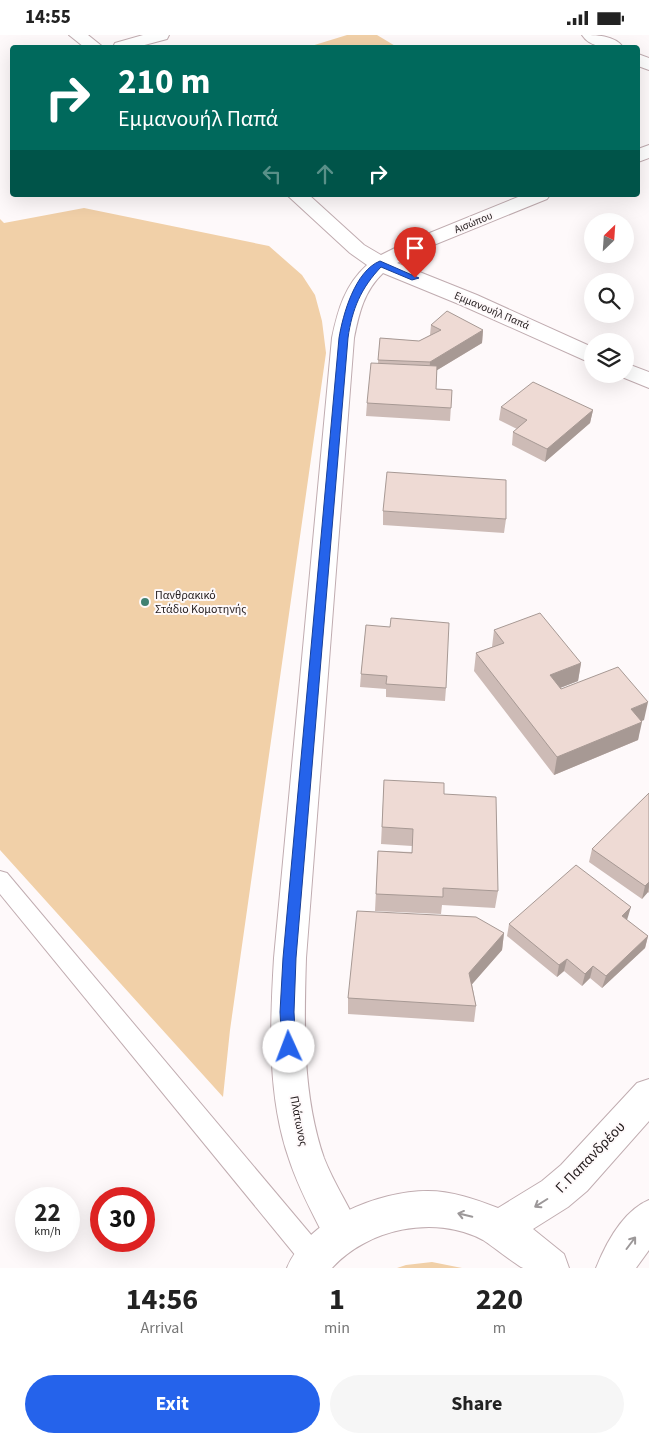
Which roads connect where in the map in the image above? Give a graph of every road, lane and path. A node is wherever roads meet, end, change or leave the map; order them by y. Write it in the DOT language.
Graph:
graph roads {
  1 [pos="77,35"];
  2 [pos="161,35"];
  3 [pos="590,35"];
  4 [pos="92,45"];
  5 [pos="128,45"];
  6 [pos="611,45"];
  7 [pos="299,197"];
  8 [pos="535,197"];
  9 [pos="380,264"];
  10 [pos="584,351"];
  11 [pos="634,374"];
  12 [pos="649,381"];
  13 [pos="0,879"];
  14 [pos="649,1095"];
  15 [pos="649,1219"];
  16 [pos="500,1229"];
  17 [pos="342,1233"];
  18 [pos="310,1263"];
  19 [pos="550,1268"];
  20 [pos="615,1268"];
  1 -- 4 [label="street"];
  2 -- 5 [label="street"];
  3 -- 6 [label="street"];
  7 -- 9 [label="street, Εμμανουήλ Παπά"];
  8 -- 9 [label="street, Αισώπου"];
  9 -- 10 [label="street, Εμμανουήλ Παπά"];
  9 -- 17 [label="street, Πλάτωνος"];
  11 -- 12 [label="street"];
  13 -- 18 [label="lane"];
  14 -- 16 [label="street, Γ. Παπανδρέου, one-way"];
  20 -- 15 [label="street, one-way"];
  16 -- 17 [label="street, one-way"];
  16 -- 19 [label="street"];
  17 -- 18 [label="street"];
}
